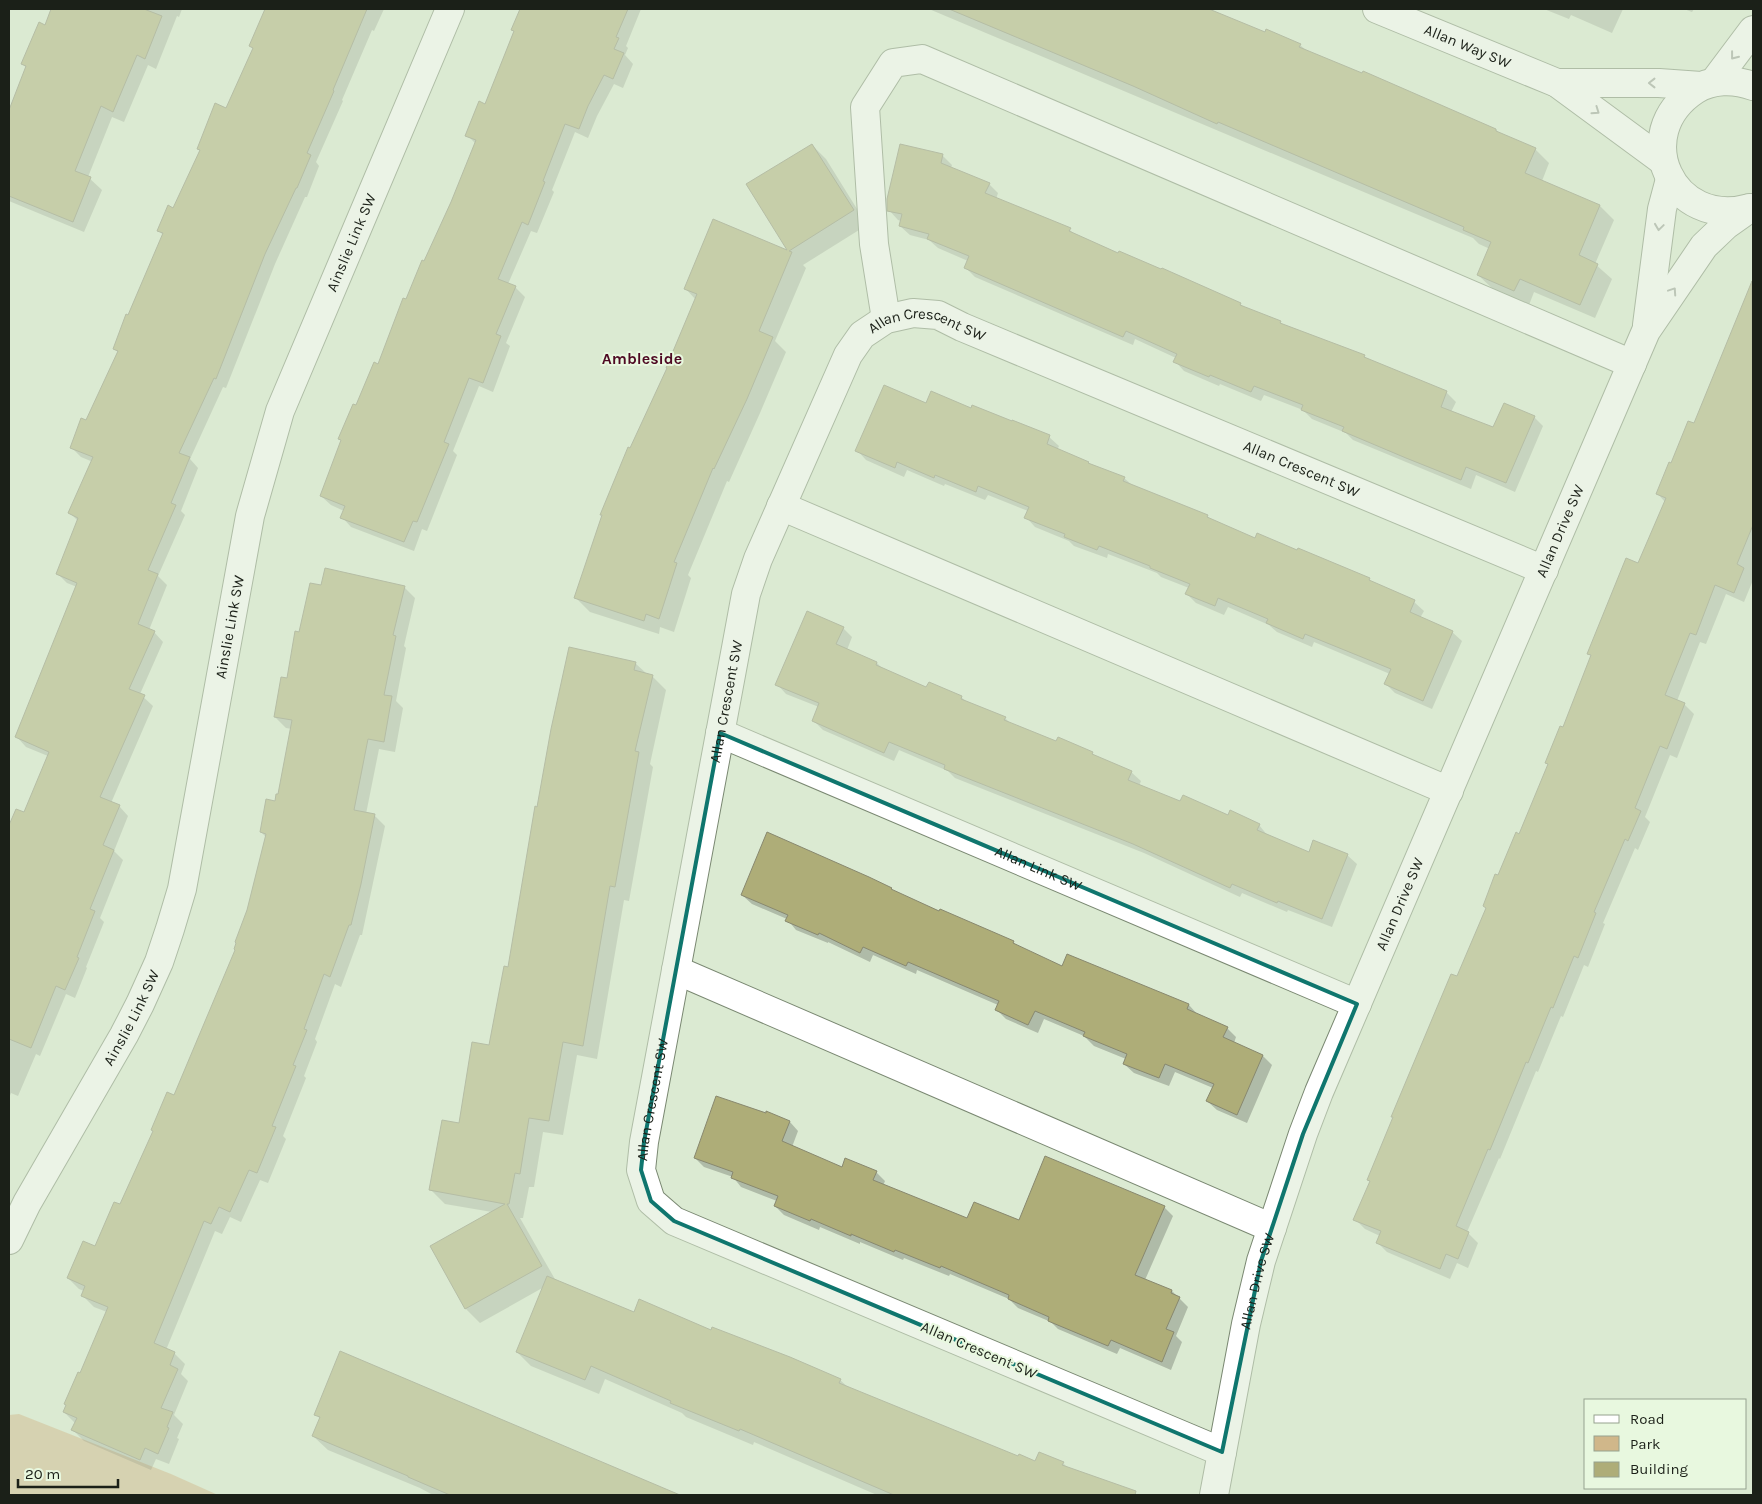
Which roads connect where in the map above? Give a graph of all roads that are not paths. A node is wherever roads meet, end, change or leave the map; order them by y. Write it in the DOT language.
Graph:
graph roads {
  1 [pos="450,9"];
  2 [pos="1377,9"];
  3 [pos="1753,30"];
  4 [pos="1557,83"];
  5 [pos="1707,84"];
  6 [pos="1753,86"];
  7 [pos="1667,170"];
  8 [pos="1752,207"];
  9 [pos="886,319"];
  10 [pos="1646,331"];
  11 [pos="1632,364"];
  12 [pos="781,506"];
  13 [pos="1544,570"];
  14 [pos="720,733"];
  15 [pos="1449,791"];
  16 [pos="676,970"];
  17 [pos="1357,1004"];
  18 [pos="1272,1228"];
  19 [pos="9,1240"];
  20 [pos="1222,1452"];
  21 [pos="1214,1495"];
  1 -- 19 [label="street, Ainslie Link SW"];
  2 -- 4 [label="street, Allan Way SW"];
  3 -- 5 [label="street, one-way"];
  5 -- 4 [label="street, Allan Way SW, one-way"];
  4 -- 7 [label="street, Allan Way SW, one-way"];
  5 -- 6 [label="street, Allan Way SW"];
  5 -- 7 [label="street, Allan Drive SW"];
  7 -- 8 [label="street, Allan Way SW"];
  7 -- 10 [label="street, Allan Drive SW, one-way"];
  10 -- 8 [label="street, Allan Drive SW, one-way"];
  9 -- 11 [label="street"];
  9 -- 12 [label="street, Allan Crescent SW"];
  9 -- 13 [label="street, Allan Crescent SW"];
  10 -- 11 [label="street, Allan Drive SW"];
  11 -- 13 [label="street, Allan Drive SW"];
  12 -- 14 [label="street, Allan Crescent SW"];
  12 -- 15 [label="street"];
  13 -- 15 [label="street, Allan Drive SW"];
  14 -- 16 [label="street, Allan Crescent SW"];
  14 -- 17 [label="street, Allan Link SW"];
  15 -- 17 [label="street, Allan Drive SW"];
  16 -- 18 [label="street"];
  16 -- 20 [label="street, Allan Crescent SW"];
  17 -- 18 [label="street, Allan Drive SW"];
  18 -- 20 [label="street, Allan Drive SW"];
  20 -- 21 [label="street, Allan Drive SW"];
}
